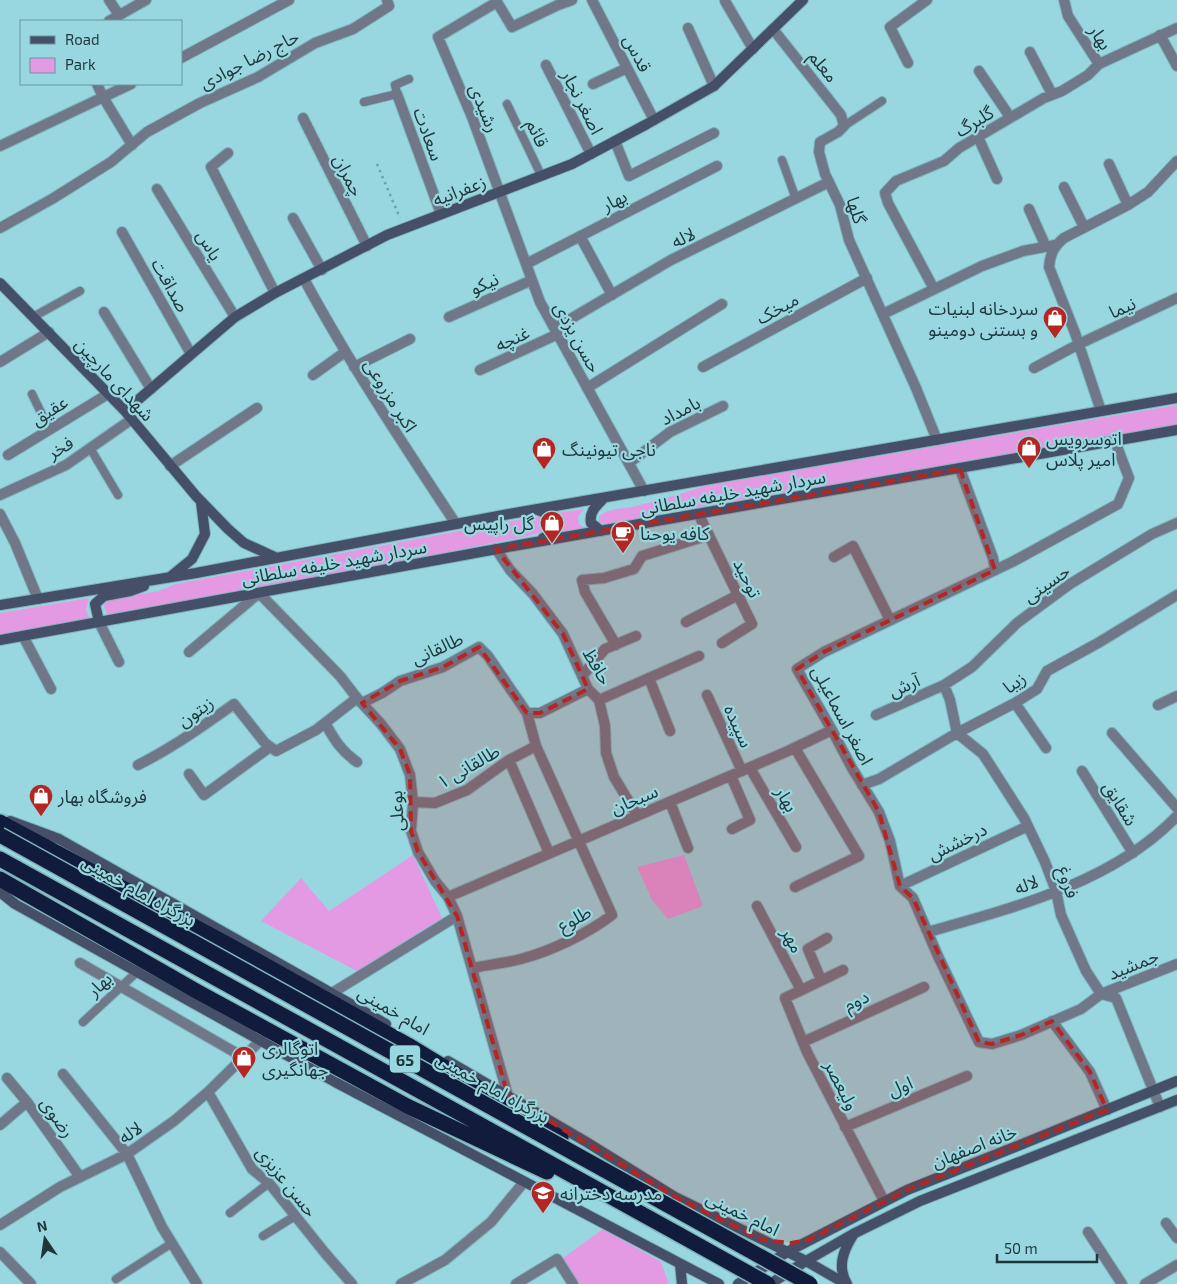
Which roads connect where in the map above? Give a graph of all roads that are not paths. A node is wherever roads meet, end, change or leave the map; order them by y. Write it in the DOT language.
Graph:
graph roads {
  1 [pos="109,0"];
  2 [pos="146,0"];
  3 [pos="289,0"];
  4 [pos="572,0"];
  5 [pos="592,0"];
  6 [pos="803,0"];
  7 [pos="926,0"];
  8 [pos="1064,0"];
  9 [pos="725,1"];
  10 [pos="388,3"];
  11 [pos="119,15"];
  12 [pos="111,20"];
  13 [pos="688,28"];
  14 [pos="1177,28"];
  15 [pos="773,29"];
  16 [pos="1160,35"];
  17 [pos="753,49"];
  18 [pos="1030,52"];
  19 [pos="182,57"];
  20 [pos="908,64"];
  21 [pos="1099,64"];
  22 [pos="546,65"];
  23 [pos="1177,66"];
  24 [pos="627,68"];
  25 [pos="979,71"];
  26 [pos="409,79"];
  27 [pos="593,84"];
  28 [pos="97,85"];
  29 [pos="129,85"];
  30 [pos="714,86"];
  31 [pos="397,94"];
  32 [pos="1052,94"];
  33 [pos="103,97"];
  34 [pos="882,101"];
  35 [pos="364,102"];
  36 [pos="507,104"];
  37 [pos="1010,117"];
  38 [pos="303,118"];
  39 [pos="654,120"];
  40 [pos="844,126"];
  41 [pos="714,133"];
  42 [pos="978,137"];
  43 [pos="615,141"];
  44 [pos="132,145"];
  45 [pos="0,146"];
  46 [pos="228,154"];
  47 [pos="591,154"];
  48 [pos="782,160"];
  49 [pos="1177,161"];
  50 [pos="1109,164"];
  51 [pos="717,166"];
  52 [pos="541,175"];
  53 [pos="996,179"];
  54 [pos="829,182"];
  55 [pos="1064,187"];
  56 [pos="157,189"];
  57 [pos="498,192"];
  58 [pos="796,199"];
  59 [pos="1128,205"];
  60 [pos="1029,209"];
  61 [pos="441,214"];
  62 [pos="293,218"];
  63 [pos="1084,227"];
  64 [pos="0,228"];
  65 [pos="122,232"];
  66 [pos="580,236"];
  67 [pos="367,246"];
  68 [pos="1051,246"];
  69 [pos="526,264"];
  70 [pos="322,270"];
  71 [pos="867,278"];
  72 [pos="304,279"];
  73 [pos="532,280"];
  74 [pos="0,283"];
  75 [pos="934,290"];
  76 [pos="80,291"];
  77 [pos="275,293"];
  78 [pos="612,295"];
  79 [pos="1177,298"];
  80 [pos="722,304"];
  81 [pos="104,312"];
  82 [pos="883,314"];
  83 [pos="449,316"];
  84 [pos="33,317"];
  85 [pos="234,317"];
  86 [pos="556,331"];
  87 [pos="49,332"];
  88 [pos="410,339"];
  89 [pos="1079,344"];
  90 [pos="345,352"];
  91 [pos="191,354"];
  92 [pos="0,362"];
  93 [pos="354,367"];
  94 [pos="703,367"];
  95 [pos="1034,368"];
  96 [pos="480,370"];
  97 [pos="313,375"];
  98 [pos="587,388"];
  99 [pos="151,389"];
  100 [pos="32,394"];
  101 [pos="108,394"];
  102 [pos="1177,398"];
  103 [pos="723,406"];
  104 [pos="257,408"];
  105 [pos="125,411"];
  106 [pos="1101,411"];
  107 [pos="132,419"];
  108 [pos="49,429"];
  109 [pos="1177,430"];
  110 [pos="937,440"];
  111 [pos="1116,441"];
  112 [pos="90,448"];
  113 [pos="8,455"];
  114 [pos="628,463"];
  115 [pos="170,466"];
  116 [pos="960,469"];
  117 [pos="644,491"];
  118 [pos="0,495"];
  119 [pos="118,495"];
  120 [pos="604,498"];
  121 [pos="201,502"];
  122 [pos="537,509"];
  123 [pos="0,514"];
  124 [pos="699,515"];
  125 [pos="1177,523"];
  126 [pos="456,524"];
  127 [pos="601,531"];
  128 [pos="709,535"];
  129 [pos="535,542"];
  130 [pos="496,549"];
  131 [pos="277,558"];
  132 [pos="834,558"];
  133 [pos="994,570"];
  134 [pos="169,577"];
  135 [pos="259,593"];
  136 [pos="738,595"];
  137 [pos="1177,595"];
  138 [pos="38,599"];
  139 [pos="0,605"];
  140 [pos="890,620"];
  141 [pos="100,622"];
  142 [pos="686,622"];
  143 [pos="23,636"];
  144 [pos="636,636"];
  145 [pos="0,640"];
  146 [pos="722,643"];
  147 [pos="616,644"];
  148 [pos="189,652"];
  149 [pos="699,656"];
  150 [pos="119,662"];
  151 [pos="582,676"];
  152 [pos="649,678"];
  153 [pos="944,685"];
  154 [pos="51,688"];
  155 [pos="588,689"];
  156 [pos="707,695"];
  157 [pos="1177,696"];
  158 [pos="359,700"];
  159 [pos="599,700"];
  160 [pos="1015,703"];
  161 [pos="1158,705"];
  162 [pos="527,712"];
  163 [pos="876,715"];
  164 [pos="325,723"];
  165 [pos="832,730"];
  166 [pos="670,731"];
  167 [pos="957,733"];
  168 [pos="1112,733"];
  169 [pos="536,746"];
  170 [pos="270,747"];
  171 [pos="795,748"];
  172 [pos="1046,748"];
  173 [pos="509,760"];
  174 [pos="357,762"];
  175 [pos="138,765"];
  176 [pos="746,769"];
  177 [pos="1082,770"];
  178 [pos="189,774"];
  179 [pos="731,776"];
  180 [pos="862,785"];
  181 [pos="413,802"];
  182 [pos="670,802"];
  183 [pos="1177,808"];
  184 [pos="637,815"];
  185 [pos="1177,816"];
  186 [pos="0,817"];
  187 [pos="0,822"];
  188 [pos="1028,826"];
  189 [pos="732,829"];
  190 [pos="0,835"];
  191 [pos="579,840"];
  192 [pos="796,847"];
  193 [pos="688,848"];
  194 [pos="549,853"];
  195 [pos="1133,853"];
  196 [pos="0,859"];
  197 [pos="0,879"];
  198 [pos="900,886"];
  199 [pos="795,887"];
  200 [pos="1056,891"];
  201 [pos="0,892"];
  202 [pos="448,897"];
  203 [pos="757,906"];
  204 [pos="457,916"];
  205 [pos="928,932"];
  206 [pos="827,938"];
  207 [pos="80,963"];
  208 [pos="1177,964"];
  209 [pos="472,968"];
  210 [pos="138,970"];
  211 [pos="843,970"];
  212 [pos="821,980"];
  213 [pos="122,986"];
  214 [pos="924,987"];
  215 [pos="801,990"];
  216 [pos="332,993"];
  217 [pos="1101,994"];
  218 [pos="1052,1021"];
  219 [pos="84,1022"];
  220 [pos="261,1040"];
  221 [pos="803,1042"];
  222 [pos="244,1057"];
  223 [pos="64,1074"];
  224 [pos="967,1076"];
  225 [pos="7,1078"];
  226 [pos="1177,1080"];
  227 [pos="1153,1091"];
  228 [pos="208,1092"];
  229 [pos="508,1096"];
  230 [pos="1177,1100"];
  231 [pos="27,1102"];
  232 [pos="1160,1107"];
  233 [pos="1107,1110"];
  234 [pos="0,1125"];
  235 [pos="845,1127"];
  236 [pos="127,1154"];
  237 [pos="80,1177"];
  238 [pos="524,1182"];
  239 [pos="269,1183"];
  240 [pos="884,1201"];
  241 [pos="866,1211"];
  242 [pos="679,1212"];
  243 [pos="230,1213"];
  244 [pos="295,1216"];
  245 [pos="1166,1223"];
  246 [pos="874,1224"];
  247 [pos="0,1225"];
  248 [pos="1088,1232"];
  249 [pos="854,1234"];
  250 [pos="680,1235"];
  251 [pos="263,1236"];
  252 [pos="1177,1238"];
  253 [pos="762,1240"];
  254 [pos="809,1240"];
  255 [pos="172,1243"];
  256 [pos="0,1252"];
  257 [pos="787,1252"];
  258 [pos="806,1261"];
  259 [pos="680,1264"];
  260 [pos="1177,1265"];
  261 [pos="116,1279"];
  262 [pos="31,1284"];
  263 [pos="197,1284"];
  264 [pos="352,1284"];
  265 [pos="401,1284"];
  266 [pos="516,1284"];
  267 [pos="573,1284"];
  268 [pos="682,1284"];
  269 [pos="719,1284"];
  270 [pos="738,1284"];
  271 [pos="769,1284"];
  272 [pos="810,1284"];
  273 [pos="847,1284"];
  274 [pos="1122,1284"];
  275 [pos="1146,1284"];
  1 -- 11 [label="street"];
  2 -- 11 [label="street"];
  3 -- 19 [label="street"];
  4 -- 57 [label="street, رشیدی"];
  5 -- 24 [label="street, قدس"];
  6 -- 15 [label="main road, زعفرانیه"];
  7 -- 20 [label="street"];
  8 -- 21 [label="street, بهار"];
  9 -- 17 [label="street"];
  10 -- 44 [label="street, حاج رضا جوادی"];
  11 -- 12 [label="street"];
  13 -- 30 [label="street"];
  14 -- 16 [label="street, گلبرگ"];
  15 -- 17 [label="main road, زعفرانیه"];
  15 -- 40 [label="street, معلم"];
  16 -- 21 [label="street, گلبرگ"];
  16 -- 23 [label="street"];
  17 -- 30 [label="main road, زعفرانیه"];
  18 -- 32 [label="street"];
  21 -- 32 [label="street, گلبرگ"];
  22 -- 47 [label="street, اصغر نجار"];
  24 -- 27 [label="street"];
  24 -- 39 [label="street, قدس"];
  25 -- 37 [label="street"];
  26 -- 31 [label="lane"];
  28 -- 33 [label="street"];
  29 -- 33 [label="street"];
  30 -- 39 [label="main road, زعفرانیه"];
  31 -- 35 [label="lane"];
  31 -- 61 [label="street, سعادت"];
  32 -- 37 [label="street, گلبرگ"];
  33 -- 44 [label="street"];
  33 -- 45 [label="street"];
  34 -- 40 [label="lane"];
  36 -- 52 [label="lane, قائم"];
  37 -- 42 [label="street, گلبرگ"];
  38 -- 67 [label="street, چمران"];
  39 -- 43 [label="main road, زعفرانیه"];
  40 -- 54 [label="street, گلها"];
  41 -- 43 [label="street"];
  42 -- 53 [label="street"];
  42 -- 75 [label="street, گلبرگ"];
  43 -- 47 [label="main road, زعفرانیه"];
  44 -- 64 [label="street, حاج رضا جوادی"];
  46 -- 77 [label="street"];
  47 -- 52 [label="main road, زعفرانیه"];
  48 -- 58 [label="lane"];
  49 -- 59 [label="street"];
  50 -- 59 [label="street"];
  51 -- 66 [label="street, بهار"];
  52 -- 57 [label="main road, زعفرانیه"];
  54 -- 58 [label="street, لاله"];
  54 -- 71 [label="street, گلها"];
  55 -- 63 [label="street"];
  56 -- 85 [label="street, یاس"];
  57 -- 61 [label="main road, زعفرانیه"];
  57 -- 69 [label="street, حسن یزدی"];
  58 -- 78 [label="street, لاله"];
  59 -- 63 [label="street"];
  60 -- 68 [label="street"];
  61 -- 67 [label="main road, زعفرانیه"];
  62 -- 70 [label="street"];
  63 -- 68 [label="street"];
  65 -- 91 [label="street, صداقت"];
  66 -- 69 [label="street, بهار"];
  66 -- 78 [label="street"];
  67 -- 70 [label="main road, زعفرانیه"];
  68 -- 75 [label="street"];
  68 -- 89 [label="street"];
  69 -- 73 [label="street, حسن یزدی"];
  70 -- 72 [label="main road, زعفرانیه"];
  71 -- 82 [label="street, گلها"];
  71 -- 94 [label="street, میخک"];
  72 -- 77 [label="main road, زعفرانیه"];
  72 -- 90 [label="street, اکبر مزروعی"];
  73 -- 83 [label="street, نیکو"];
  73 -- 86 [label="street, حسن یزدی"];
  74 -- 84 [label="main road, شهدای مارچین"];
  75 -- 82 [label="street"];
  76 -- 84 [label="lane"];
  77 -- 85 [label="main road, زعفرانیه"];
  78 -- 86 [label="street, لاله"];
  79 -- 89 [label="street, نیما"];
  80 -- 98 [label="street"];
  81 -- 99 [label="street"];
  82 -- 110 [label="street, گلها"];
  84 -- 87 [label="main road, شهدای مارچین"];
  85 -- 91 [label="main road, زعفرانیه"];
  86 -- 96 [label="street, غنچه"];
  86 -- 98 [label="street, حسن یزدی"];
  87 -- 92 [label="street"];
  87 -- 101 [label="main road, شهدای مارچین"];
  88 -- 93 [label="street"];
  89 -- 95 [label="street, نیما"];
  89 -- 106 [label="street"];
  90 -- 93 [label="street, اکبر مزروعی"];
  90 -- 97 [label="street"];
  91 -- 99 [label="main road, زعفرانیه"];
  93 -- 126 [label="street, اکبر مزروعی"];
  98 -- 114 [label="street, حسن یزدی"];
  99 -- 105 [label="main road, زعفرانیه"];
  100 -- 108 [label="lane"];
  101 -- 105 [label="main road, شهدای مارچین"];
  101 -- 108 [label="street, عقیق"];
  102 -- 106 [label="main road, سردار شهید خلیفه سلطانی"];
  103 -- 114 [label="street, بامداد"];
  104 -- 115 [label="street"];
  105 -- 107 [label="main road, شهدای مارچین"];
  106 -- 110 [label="main road, سردار شهید خلیفه سلطانی"];
  107 -- 112 [label="street, فخر"];
  107 -- 115 [label="main road, شهدای مارچین"];
  108 -- 113 [label="street, عقیق"];
  109 -- 111 [label="main road, سردار شهید خلیفه سلطانی"];
  110 -- 117 [label="main road, سردار شهید خلیفه سلطانی"];
  111 -- 116 [label="main road, سردار شهید خلیفه سلطانی"];
  111 -- 133 [label="street, اصغر اسماعیلی"];
  112 -- 118 [label="street, فخر"];
  112 -- 119 [label="lane"];
  114 -- 117 [label="street, حسن یزدی"];
  115 -- 121 [label="main road, شهدای مارچین"];
  116 -- 124 [label="main road, سردار شهید خلیفه سلطانی"];
  116 -- 133 [label="street"];
  117 -- 120 [label="main road, سردار شهید خلیفه سلطانی"];
  120 -- 122 [label="main road, سردار شهید خلیفه سلطانی"];
  120 -- 127 [label="main road"];
  121 -- 131 [label="main road, شهدای مارچین"];
  121 -- 134 [label="main road"];
  122 -- 126 [label="main road, سردار شهید خلیفه سلطانی"];
  122 -- 129 [label="main road"];
  123 -- 138 [label="street"];
  124 -- 127 [label="main road, سردار شهید خلیفه سلطانی"];
  124 -- 128 [label="street, توحید"];
  125 -- 153 [label="street, حسینی"];
  126 -- 131 [label="main road, سردار شهید خلیفه سلطانی"];
  127 -- 129 [label="main road, سردار شهید خلیفه سلطانی"];
  128 -- 136 [label="street, توحید"];
  128 -- 147 [label="street, حافظ"];
  129 -- 130 [label="main road, سردار شهید خلیفه سلطانی"];
  130 -- 135 [label="main road, سردار شهید خلیفه سلطانی"];
  130 -- 151 [label="street, حافظ"];
  131 -- 134 [label="main road, سردار شهید خلیفه سلطانی"];
  132 -- 140 [label="street"];
  133 -- 140 [label="street, اصغر اسماعیلی"];
  134 -- 138 [label="main road, سردار شهید خلیفه سلطانی"];
  134 -- 141 [label="main road"];
  135 -- 141 [label="main road, سردار شهید خلیفه سلطانی"];
  135 -- 148 [label="street"];
  135 -- 158 [label="street, بوعلی"];
  136 -- 142 [label="street"];
  136 -- 146 [label="street, توحید"];
  137 -- 160 [label="street, زیبا"];
  138 -- 139 [label="main road, سردار شهید خلیفه سلطانی"];
  140 -- 165 [label="street, اصغر اسماعیلی"];
  141 -- 143 [label="main road, سردار شهید خلیفه سلطانی"];
  141 -- 150 [label="street"];
  143 -- 145 [label="main road, سردار شهید خلیفه سلطانی"];
  143 -- 154 [label="street"];
  144 -- 147 [label="street"];
  147 -- 151 [label="street"];
  149 -- 152 [label="street"];
  151 -- 155 [label="street, حافظ"];
  152 -- 159 [label="street"];
  152 -- 166 [label="street"];
  153 -- 163 [label="street, آرش"];
  153 -- 167 [label="street"];
  155 -- 159 [label="street, حافظ"];
  155 -- 162 [label="street"];
  156 -- 176 [label="street, سپیده"];
  157 -- 161 [label="street"];
  158 -- 162 [label="street, طالقانی"];
  158 -- 164 [label="street"];
  158 -- 181 [label="street, بوعلی"];
  159 -- 184 [label="street, حافظ"];
  160 -- 167 [label="street, زیبا"];
  160 -- 172 [label="street"];
  162 -- 169 [label="street, طالقانی"];
  164 -- 170 [label="street"];
  164 -- 174 [label="street"];
  165 -- 171 [label="street, سبحان"];
  165 -- 180 [label="street, اصغر اسماعیلی"];
  167 -- 180 [label="street, زیبا"];
  167 -- 188 [label="street, فروغ"];
  168 -- 183 [label="street"];
  169 -- 173 [label="street, طالقانی ۱"];
  169 -- 191 [label="street, طالقانی"];
  170 -- 175 [label="street, زیتون"];
  170 -- 178 [label="street"];
  171 -- 176 [label="street, سبحان"];
  171 -- 199 [label="street"];
  173 -- 181 [label="street, طالقانی ۱"];
  173 -- 194 [label="street"];
  176 -- 179 [label="street, سبحان"];
  176 -- 192 [label="street, بهار"];
  177 -- 195 [label="street, شقایق"];
  179 -- 182 [label="street, سبحان"];
  179 -- 189 [label="street"];
  180 -- 198 [label="street, اصغر اسماعیلی"];
  181 -- 202 [label="street, بوعلی"];
  182 -- 184 [label="street, سبحان"];
  182 -- 193 [label="street"];
  184 -- 191 [label="street, سبحان"];
  185 -- 195 [label="street, لاله"];
  186 -- 216 [label="main road, امام خمینی"];
  187 -- 242 [label="highway"];
  188 -- 198 [label="street, درخشش"];
  188 -- 200 [label="street, فروغ"];
  190 -- 242 [label="highway, بزرگراه امام خمینی / 65, bridge"];
  191 -- 194 [label="street, سبحان"];
  191 -- 209 [label="street, طلوع"];
  194 -- 202 [label="street, سبحان"];
  195 -- 200 [label="street, لاله"];
  196 -- 250 [label="highway, 65"];
  197 -- 250 [label="highway"];
  198 -- 205 [label="street, اصغر اسماعیلی"];
  200 -- 205 [label="street, لاله"];
  200 -- 217 [label="street, فروغ"];
  201 -- 210 [label="main road"];
  202 -- 204 [label="street, بوعلی"];
  203 -- 215 [label="street, مهر"];
  204 -- 209 [label="street, بوعلی"];
  204 -- 216 [label="street"];
  205 -- 218 [label="street, اصغر اسماعیلی"];
  206 -- 212 [label="street"];
  207 -- 213 [label="street"];
  208 -- 217 [label="street, جمشید"];
  209 -- 229 [label="street, بوعلی"];
  210 -- 213 [label="lane, بهار"];
  210 -- 220 [label="main road"];
  211 -- 212 [label="street"];
  212 -- 215 [label="street"];
  213 -- 219 [label="lane, بهار"];
  213 -- 222 [label="street"];
  214 -- 221 [label="street, دوم"];
  215 -- 221 [label="street, ولیعصر"];
  216 -- 229 [label="main road, امام خمینی"];
  217 -- 218 [label="street, اصغر اسماعیلی"];
  217 -- 227 [label="street, فروغ"];
  218 -- 233 [label="street"];
  220 -- 222 [label="street, لاله"];
  220 -- 238 [label="main road"];
  221 -- 235 [label="street, ولیعصر"];
  222 -- 228 [label="street, لاله"];
  223 -- 236 [label="street"];
  224 -- 235 [label="street, اول"];
  225 -- 231 [label="street, رضوی"];
  226 -- 227 [label="main road, خانه اصفهان"];
  227 -- 232 [label="street"];
  227 -- 233 [label="main road, خانه اصفهان"];
  228 -- 236 [label="street, لاله"];
  228 -- 239 [label="street, حسن عزیزی"];
  229 -- 253 [label="main road, امام خمینی"];
  230 -- 232 [label="main road, خانه اصفهان"];
  231 -- 234 [label="street"];
  231 -- 237 [label="street, رضوی"];
  232 -- 246 [label="main road, خانه اصفهان"];
  233 -- 240 [label="main road, خانه اصفهان"];
  235 -- 240 [label="street, ولیعصر"];
  236 -- 237 [label="street, لاله"];
  236 -- 255 [label="street"];
  237 -- 247 [label="street, لاله"];
  238 -- 259 [label="main road"];
  238 -- 265 [label="street"];
  239 -- 243 [label="lane"];
  239 -- 244 [label="street, حسن عزیزی"];
  240 -- 241 [label="main road, خانه اصفهان"];
  241 -- 246 [label="main road"];
  241 -- 254 [label="main road, خانه اصفهان"];
  242 -- 272 [label="highway, بزرگراه امام خمینی / 65, bridge"];
  244 -- 251 [label="lane"];
  244 -- 264 [label="street, حسن عزیزی"];
  245 -- 252 [label="street"];
  246 -- 249 [label="main road, خانه اصفهان"];
  248 -- 274 [label="street"];
  249 -- 258 [label="main road, خانه اصفهان"];
  249 -- 273 [label="main road"];
  250 -- 271 [label="highway, 65, bridge"];
  253 -- 254 [label="main road"];
  253 -- 257 [label="main road, امام خمینی"];
  254 -- 257 [label="main road, خانه اصفهان"];
  255 -- 261 [label="lane"];
  255 -- 263 [label="street"];
  256 -- 262 [label="street"];
  257 -- 258 [label="main road, امام خمینی"];
  257 -- 270 [label="main road, خانه اصفهان"];
  258 -- 271 [label="main road, خانه اصفهان"];
  258 -- 273 [label="main road, امام خمینی"];
  259 -- 268 [label="main road"];
  259 -- 269 [label="main road"];
  260 -- 275 [label="street"];
  266 -- 267 [label="street"];
}
